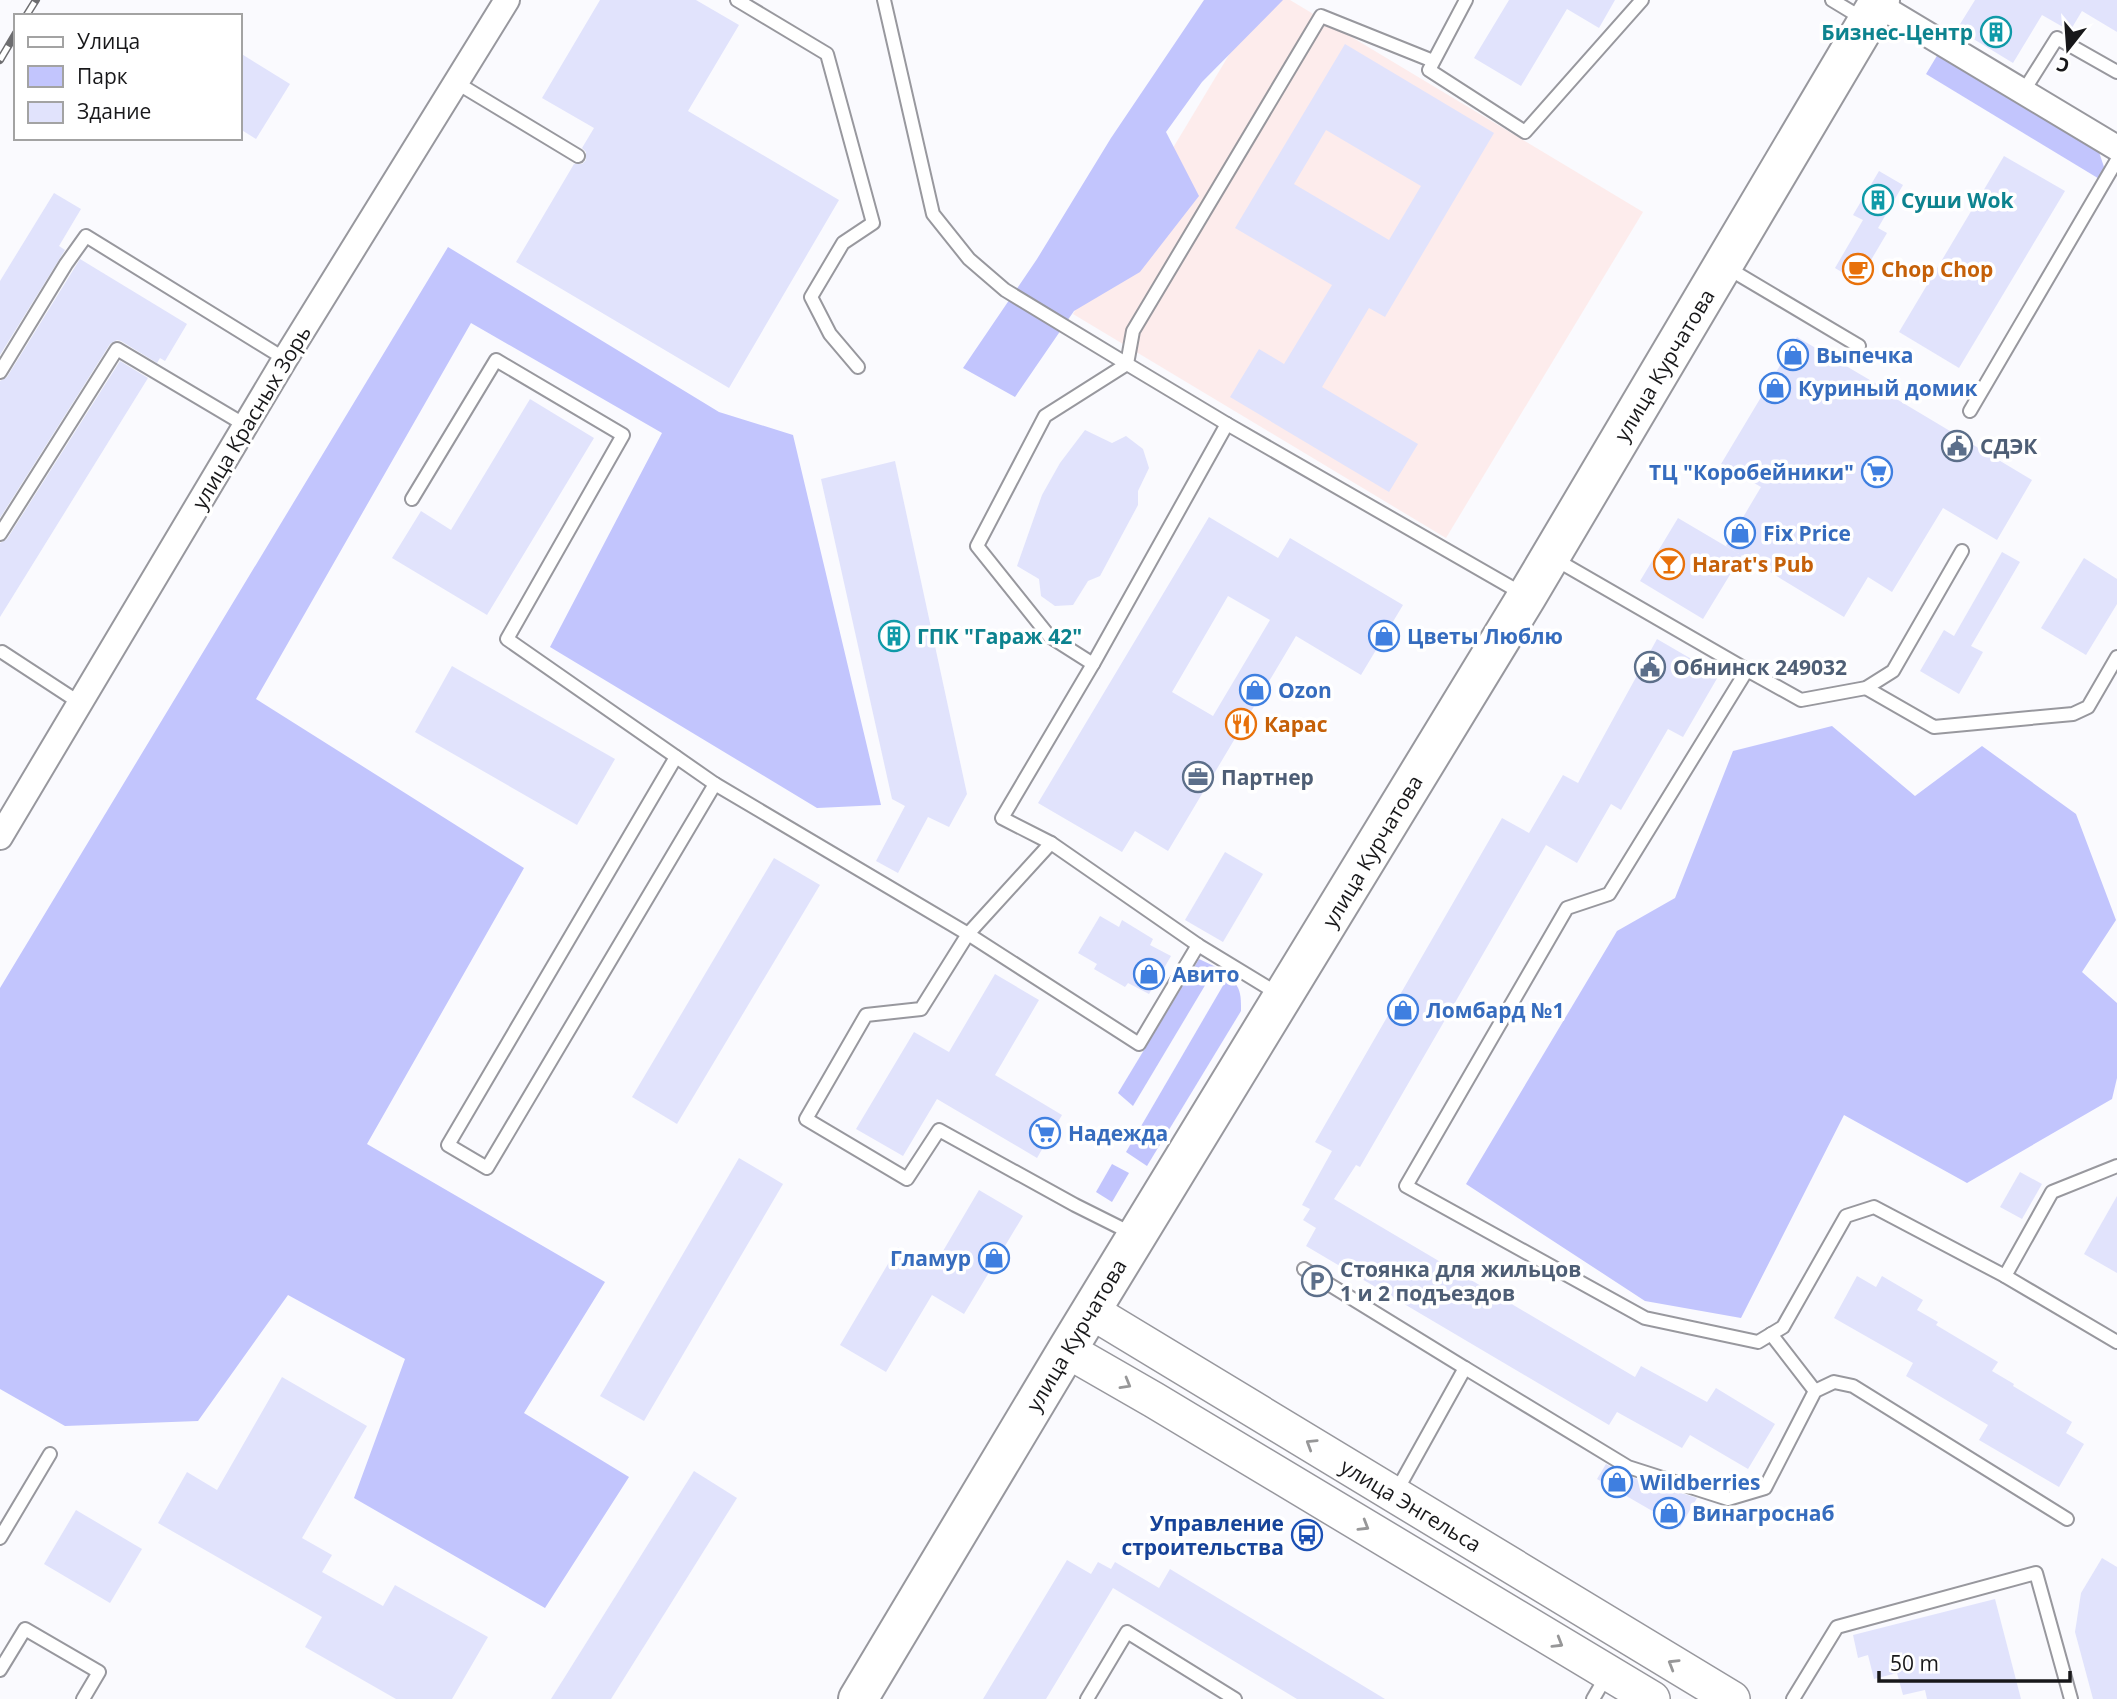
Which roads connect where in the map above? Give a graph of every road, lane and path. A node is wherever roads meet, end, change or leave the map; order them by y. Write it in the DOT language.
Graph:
graph roads {
  1 [pos="508,0"];
  2 [pos="737,0"];
  3 [pos="884,0"];
  4 [pos="1466,0"];
  5 [pos="1642,0"];
  6 [pos="1832,0"];
  7 [pos="1874,8"];
  8 [pos="1433,61"];
  9 [pos="2117,72"];
  10 [pos="457,83"];
  11 [pos="2023,92"];
  12 [pos="2117,149"];
  13 [pos="578,156"];
  14 [pos="2117,160"];
  15 [pos="1723,265"];
  16 [pos="1859,346"];
  17 [pos="285,359"];
  18 [pos="1127,364"];
  19 [pos="858,367"];
  20 [pos="0,372"];
  21 [pos="1970,411"];
  22 [pos="1227,424"];
  23 [pos="245,425"];
  24 [pos="412,499"];
  25 [pos="0,534"];
  26 [pos="1962,551"];
  27 [pos="1550,557"];
  28 [pos="1527,596"];
  29 [pos="2,652"];
  30 [pos="2117,657"];
  31 [pos="1093,664"];
  32 [pos="1747,670"];
  33 [pos="1866,688"];
  34 [pos="80,703"];
  35 [pos="676,757"];
  36 [pos="715,784"];
  37 [pos="0,837"];
  38 [pos="1051,843"];
  39 [pos="968,934"];
  40 [pos="1198,945"];
  41 [pos="1283,997"];
  42 [pos="2117,1166"];
  43 [pos="1136,1236"];
  44 [pos="1304,1269"];
  45 [pos="2005,1276"];
  46 [pos="1091,1311"];
  47 [pos="1771,1334"];
  48 [pos="2117,1342"];
  49 [pos="1067,1350"];
  50 [pos="1465,1368"];
  51 [pos="1815,1391"];
  52 [pos="50,1454"];
  53 [pos="1394,1496"];
  54 [pos="2067,1519"];
  55 [pos="0,1538"];
  56 [pos="0,1670"];
  57 [pos="1601,1686"];
  58 [pos="82,1699"];
  59 [pos="858,1699"];
  60 [pos="1087,1699"];
  61 [pos="1235,1699"];
  62 [pos="1651,1699"];
  63 [pos="1731,1699"];
  64 [pos="1793,1699"];
  65 [pos="2071,1699"];
  1 -- 10 [label="street, улица Красных Зорь"];
  2 -- 19 [label="lane"];
  3 -- 18 [label="lane"];
  4 -- 8 [label="lane"];
  5 -- 8 [label="lane"];
  6 -- 7 [label="lane"];
  7 -- 11 [label="street"];
  7 -- 15 [label="main road, улица Курчатова"];
  8 -- 18 [label="lane"];
  9 -- 11 [label="lane"];
  10 -- 13 [label="lane"];
  10 -- 17 [label="street, улица Красных Зорь"];
  11 -- 12 [label="street"];
  14 -- 21 [label="lane"];
  15 -- 16 [label="lane"];
  15 -- 27 [label="main road, улица Курчатова"];
  17 -- 20 [label="lane"];
  17 -- 23 [label="street, улица Красных Зорь"];
  18 -- 22 [label="lane"];
  18 -- 31 [label="lane"];
  22 -- 28 [label="lane"];
  22 -- 31 [label="lane"];
  23 -- 25 [label="lane"];
  23 -- 34 [label="street, улица Красных Зорь"];
  24 -- 35 [label="lane"];
  26 -- 33 [label="lane"];
  27 -- 28 [label="main road, улица Курчатова"];
  27 -- 32 [label="lane"];
  28 -- 41 [label="main road, улица Курчатова"];
  29 -- 34 [label="lane"];
  30 -- 33 [label="lane"];
  31 -- 38 [label="lane"];
  32 -- 33 [label="lane"];
  32 -- 47 [label="lane"];
  34 -- 37 [label="street, улица Красных Зорь"];
  35 -- 36 [label="lane"];
  35 -- 36 [label="lane"];
  36 -- 39 [label="lane"];
  38 -- 39 [label="lane"];
  38 -- 40 [label="lane"];
  39 -- 40 [label="lane"];
  39 -- 43 [label="lane"];
  40 -- 41 [label="lane"];
  41 -- 43 [label="main road, улица Курчатова"];
  42 -- 45 [label="lane"];
  43 -- 46 [label="main road, улица Курчатова"];
  44 -- 50 [label="lane"];
  45 -- 47 [label="lane"];
  45 -- 48 [label="lane"];
  46 -- 49 [label="main road, улица Курчатова"];
  53 -- 46 [label="main road, улица Энгельса, one-way"];
  47 -- 51 [label="lane"];
  49 -- 57 [label="main road, улица Энгельса, one-way"];
  49 -- 59 [label="main road, улица Курчатова"];
  50 -- 51 [label="lane"];
  50 -- 53 [label="lane"];
  51 -- 54 [label="lane"];
  52 -- 55 [label="lane"];
  63 -- 53 [label="main road, улица Энгельса, one-way"];
  56 -- 58 [label="lane"];
  57 -- 62 [label="main road, улица Энгельса"];
  60 -- 61 [label="lane"];
  64 -- 65 [label="lane"];
}
